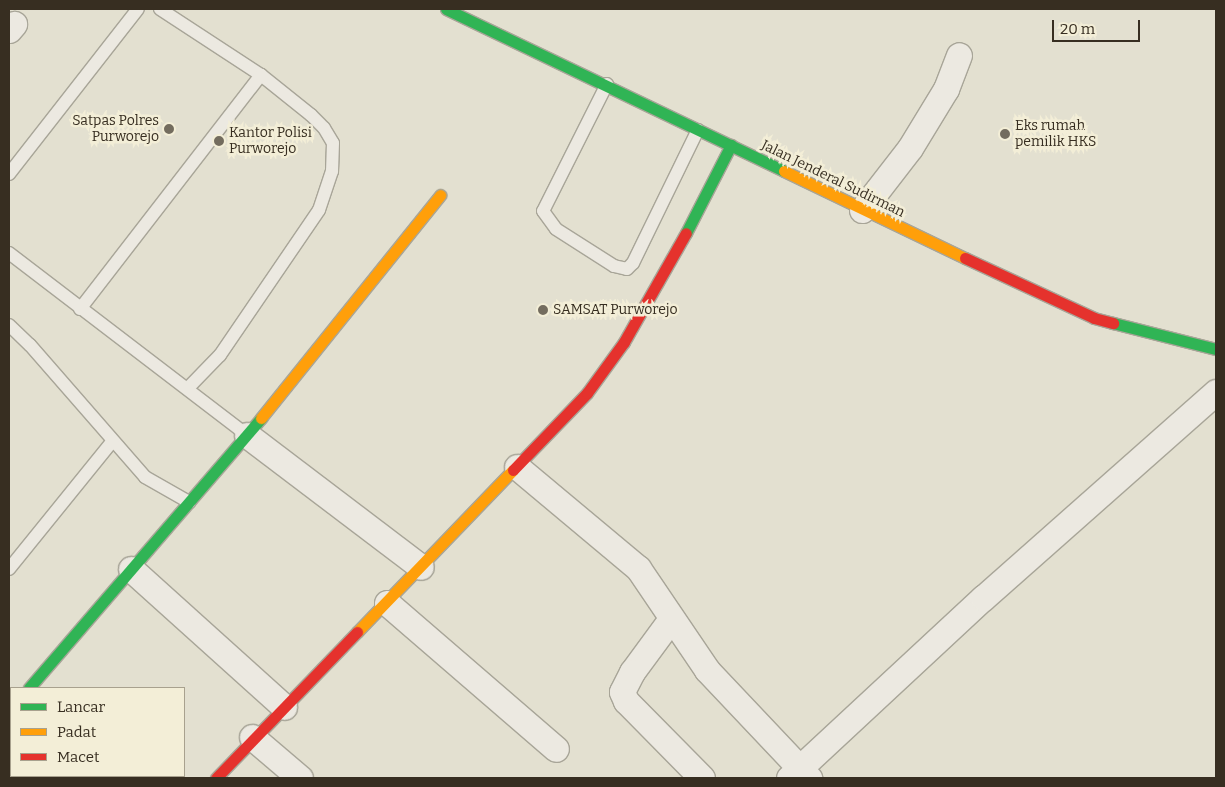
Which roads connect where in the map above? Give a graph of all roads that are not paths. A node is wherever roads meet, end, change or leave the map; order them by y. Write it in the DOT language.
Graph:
graph roads {
  1 [pos="138,9"];
  2 [pos="160,9"];
  3 [pos="446,9"];
  4 [pos="959,56"];
  5 [pos="261,76"];
  6 [pos="607,84"];
  7 [pos="698,130"];
  8 [pos="731,145"];
  9 [pos="9,174"];
  10 [pos="440,195"];
  11 [pos="862,210"];
  12 [pos="9,253"];
  13 [pos="80,309"];
  14 [pos="9,325"];
  15 [pos="1216,349"];
  16 [pos="188,388"];
  17 [pos="1216,392"];
  18 [pos="247,435"];
  19 [pos="112,442"];
  20 [pos="518,467"];
  21 [pos="189,502"];
  22 [pos="421,567"];
  23 [pos="9,568"];
  24 [pos="132,569"];
  25 [pos="387,603"];
  26 [pos="672,619"];
  27 [pos="30,687"];
  28 [pos="284,707"];
  29 [pos="252,737"];
  30 [pos="556,749"];
  31 [pos="800,775"];
  32 [pos="216,778"];
  33 [pos="300,778"];
  34 [pos="702,778"];
  1 -- 9 [label="lane"];
  2 -- 5 [label="lane"];
  3 -- 6 [label="street, Jalan Jenderal Sudirman"];
  4 -- 11 [label="street"];
  5 -- 13 [label="lane"];
  5 -- 16 [label="lane"];
  6 -- 7 [label="street, Jalan Jenderal Sudirman"];
  6 -- 7 [label="lane"];
  7 -- 8 [label="street, Jalan Jenderal Sudirman"];
  8 -- 11 [label="street, Jalan Jenderal Sudirman"];
  8 -- 20 [label="street"];
  10 -- 18 [label="street"];
  11 -- 15 [label="street, Jalan Jenderal Sudirman"];
  12 -- 13 [label="lane"];
  13 -- 16 [label="lane"];
  14 -- 19 [label="lane"];
  16 -- 18 [label="lane"];
  17 -- 31 [label="street"];
  18 -- 21 [label="street"];
  18 -- 22 [label="street"];
  19 -- 21 [label="lane"];
  19 -- 23 [label="lane"];
  20 -- 22 [label="street"];
  20 -- 26 [label="street"];
  21 -- 24 [label="street"];
  22 -- 25 [label="street"];
  24 -- 27 [label="street"];
  24 -- 28 [label="street"];
  25 -- 28 [label="street"];
  25 -- 30 [label="street"];
  26 -- 31 [label="street"];
  26 -- 34 [label="street"];
  28 -- 29 [label="street"];
  29 -- 32 [label="street"];
  29 -- 33 [label="street"];
}
